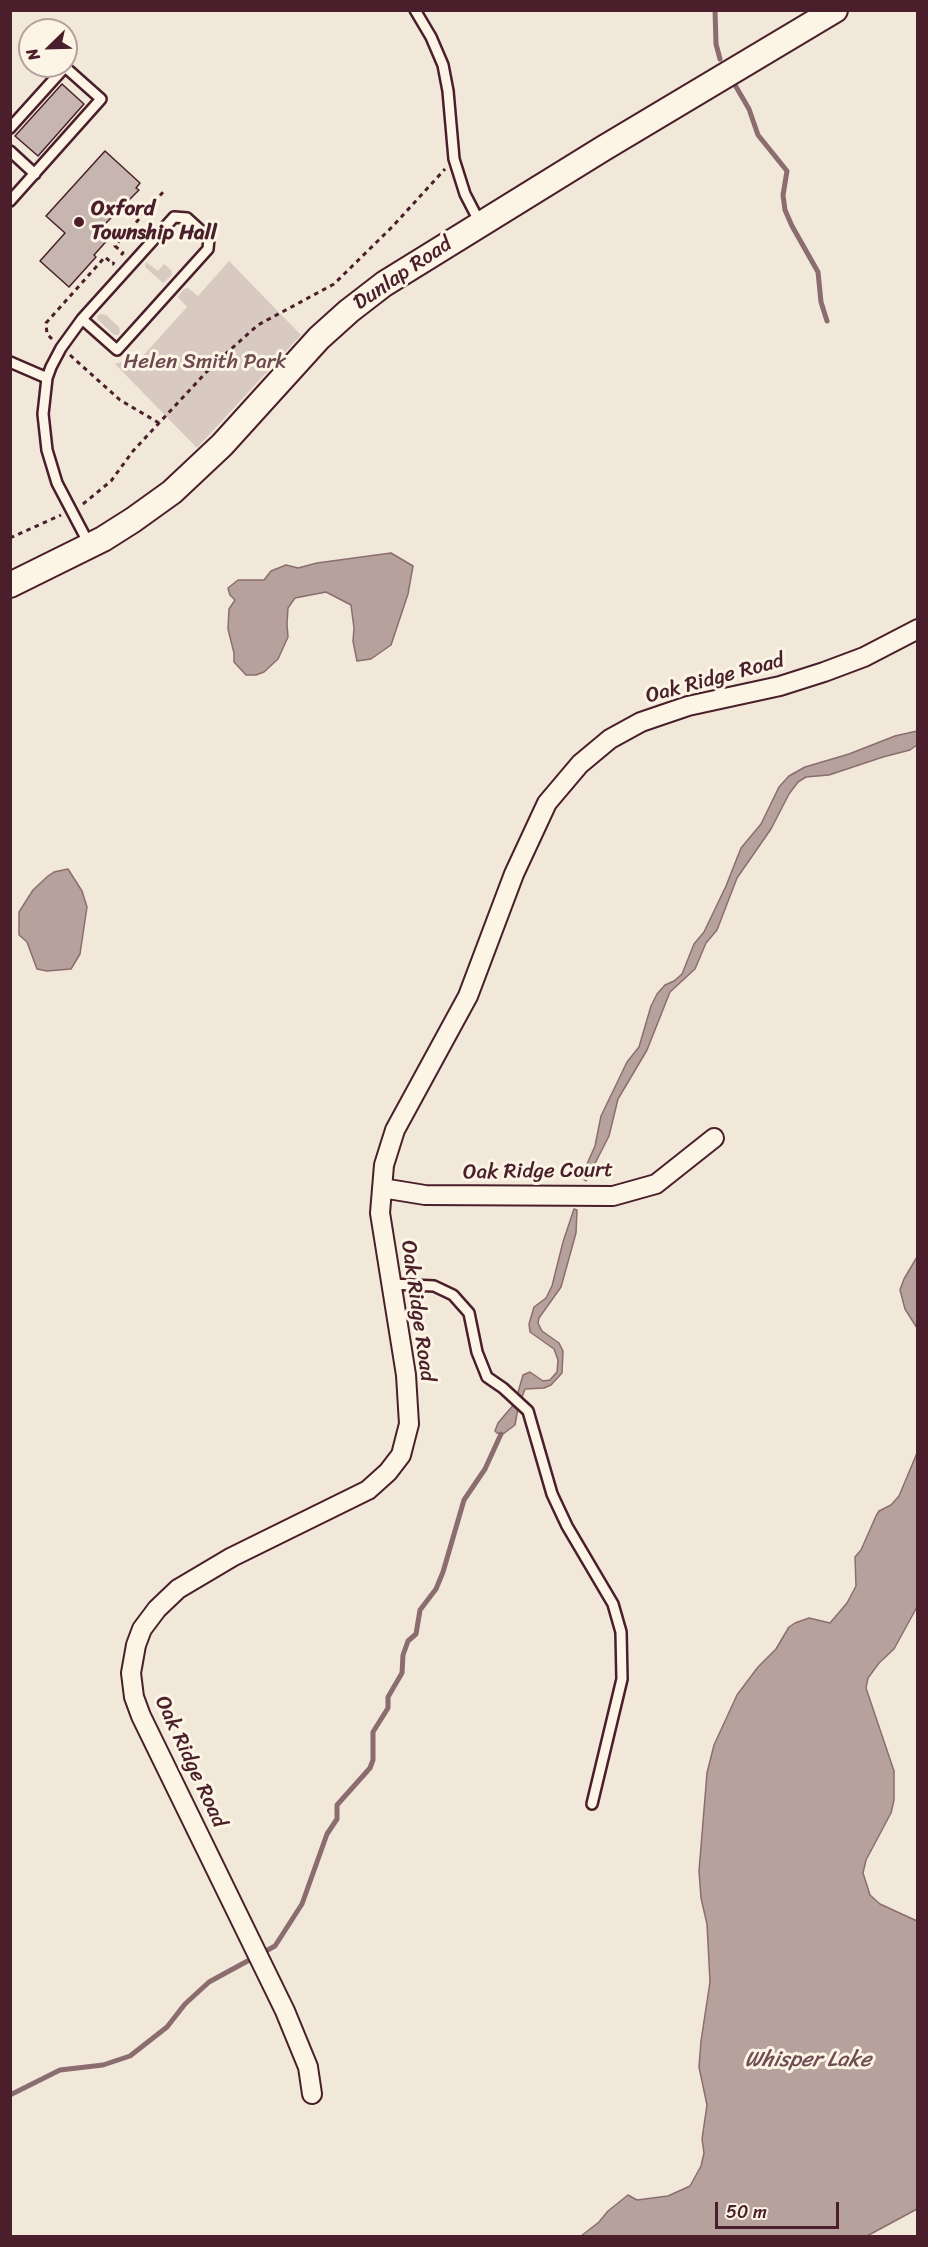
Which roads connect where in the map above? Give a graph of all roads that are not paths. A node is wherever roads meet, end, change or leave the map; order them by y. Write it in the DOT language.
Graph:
graph roads {
  1 [pos="415,10"];
  2 [pos="835,10"];
  3 [pos="10,128"];
  4 [pos="10,152"];
  5 [pos="35,174"];
  6 [pos="10,201"];
  7 [pos="480,223"];
  8 [pos="82,320"];
  9 [pos="10,362"];
  10 [pos="47,378"];
  11 [pos="90,546"];
  12 [pos="10,585"];
  13 [pos="918,629"];
  14 [pos="714,1138"];
  15 [pos="382,1188"];
  16 [pos="391,1284"];
  17 [pos="592,1804"];
  18 [pos="312,2094"];
  1 -- 7 [label="lane"];
  2 -- 7 [label="street, Dunlap Road"];
  3 -- 5 [label="lane"];
  4 -- 5 [label="lane"];
  5 -- 6 [label="lane"];
  7 -- 11 [label="street, Dunlap Road"];
  8 -- 8 [label="lane"];
  8 -- 10 [label="lane"];
  9 -- 10 [label="lane"];
  10 -- 11 [label="lane"];
  11 -- 12 [label="street, Dunlap Road"];
  13 -- 15 [label="street, Oak Ridge Road"];
  14 -- 15 [label="street, Oak Ridge Court"];
  15 -- 16 [label="street, Oak Ridge Road"];
  16 -- 17 [label="lane"];
  16 -- 18 [label="street, Oak Ridge Road"];
}
